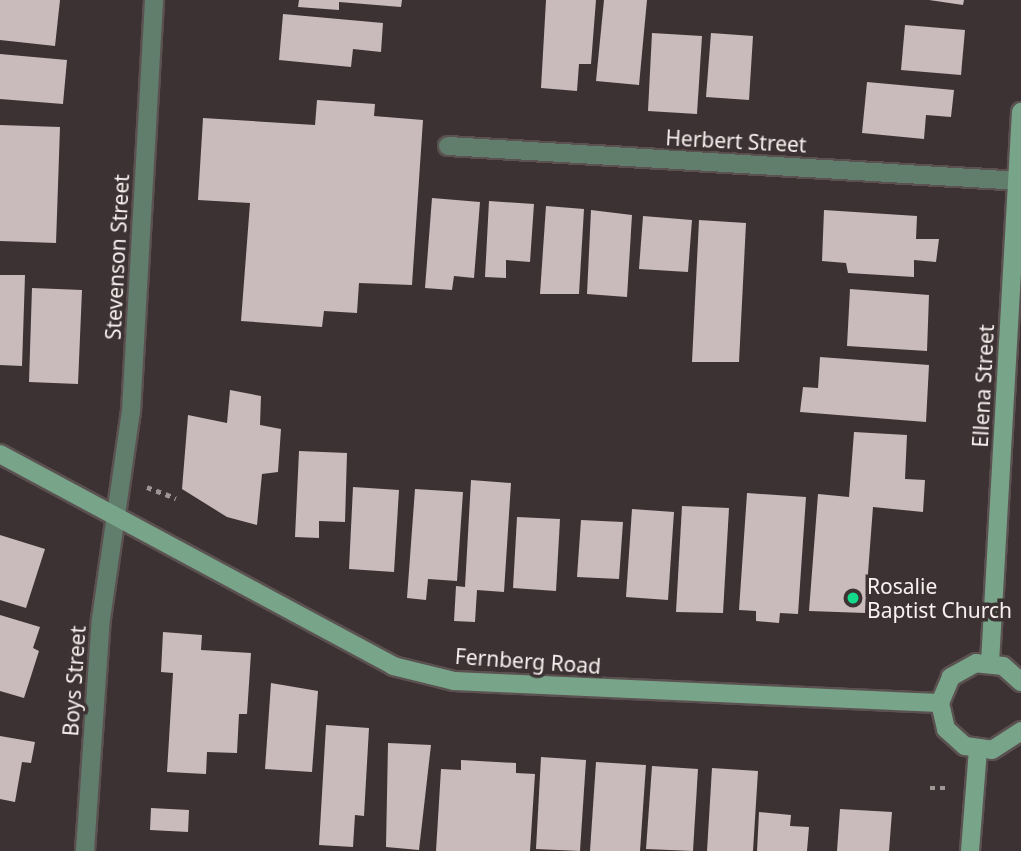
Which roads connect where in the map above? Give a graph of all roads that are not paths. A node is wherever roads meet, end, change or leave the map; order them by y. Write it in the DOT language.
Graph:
graph roads {
  1 [pos="154,0"];
  2 [pos="1021,112"];
  3 [pos="448,146"];
  4 [pos="1019,181"];
  5 [pos="0,454"];
  6 [pos="117,515"];
  7 [pos="990,663"];
  8 [pos="1021,682"];
  9 [pos="940,703"];
  10 [pos="1021,731"];
  11 [pos="978,750"];
  12 [pos="85,851"];
  13 [pos="970,851"];
  1 -- 6 [label="street, Stevenson Street"];
  2 -- 4 [label="street, Ellena Street"];
  3 -- 4 [label="street, Herbert Street"];
  4 -- 7 [label="street, Ellena Street"];
  5 -- 6 [label="street, Fernberg Road"];
  6 -- 9 [label="street, Fernberg Road"];
  6 -- 12 [label="street, Boys Street"];
  7 -- 8 [label="street"];
  7 -- 9 [label="street"];
  9 -- 11 [label="street"];
  10 -- 11 [label="street"];
  11 -- 13 [label="street"];
}
